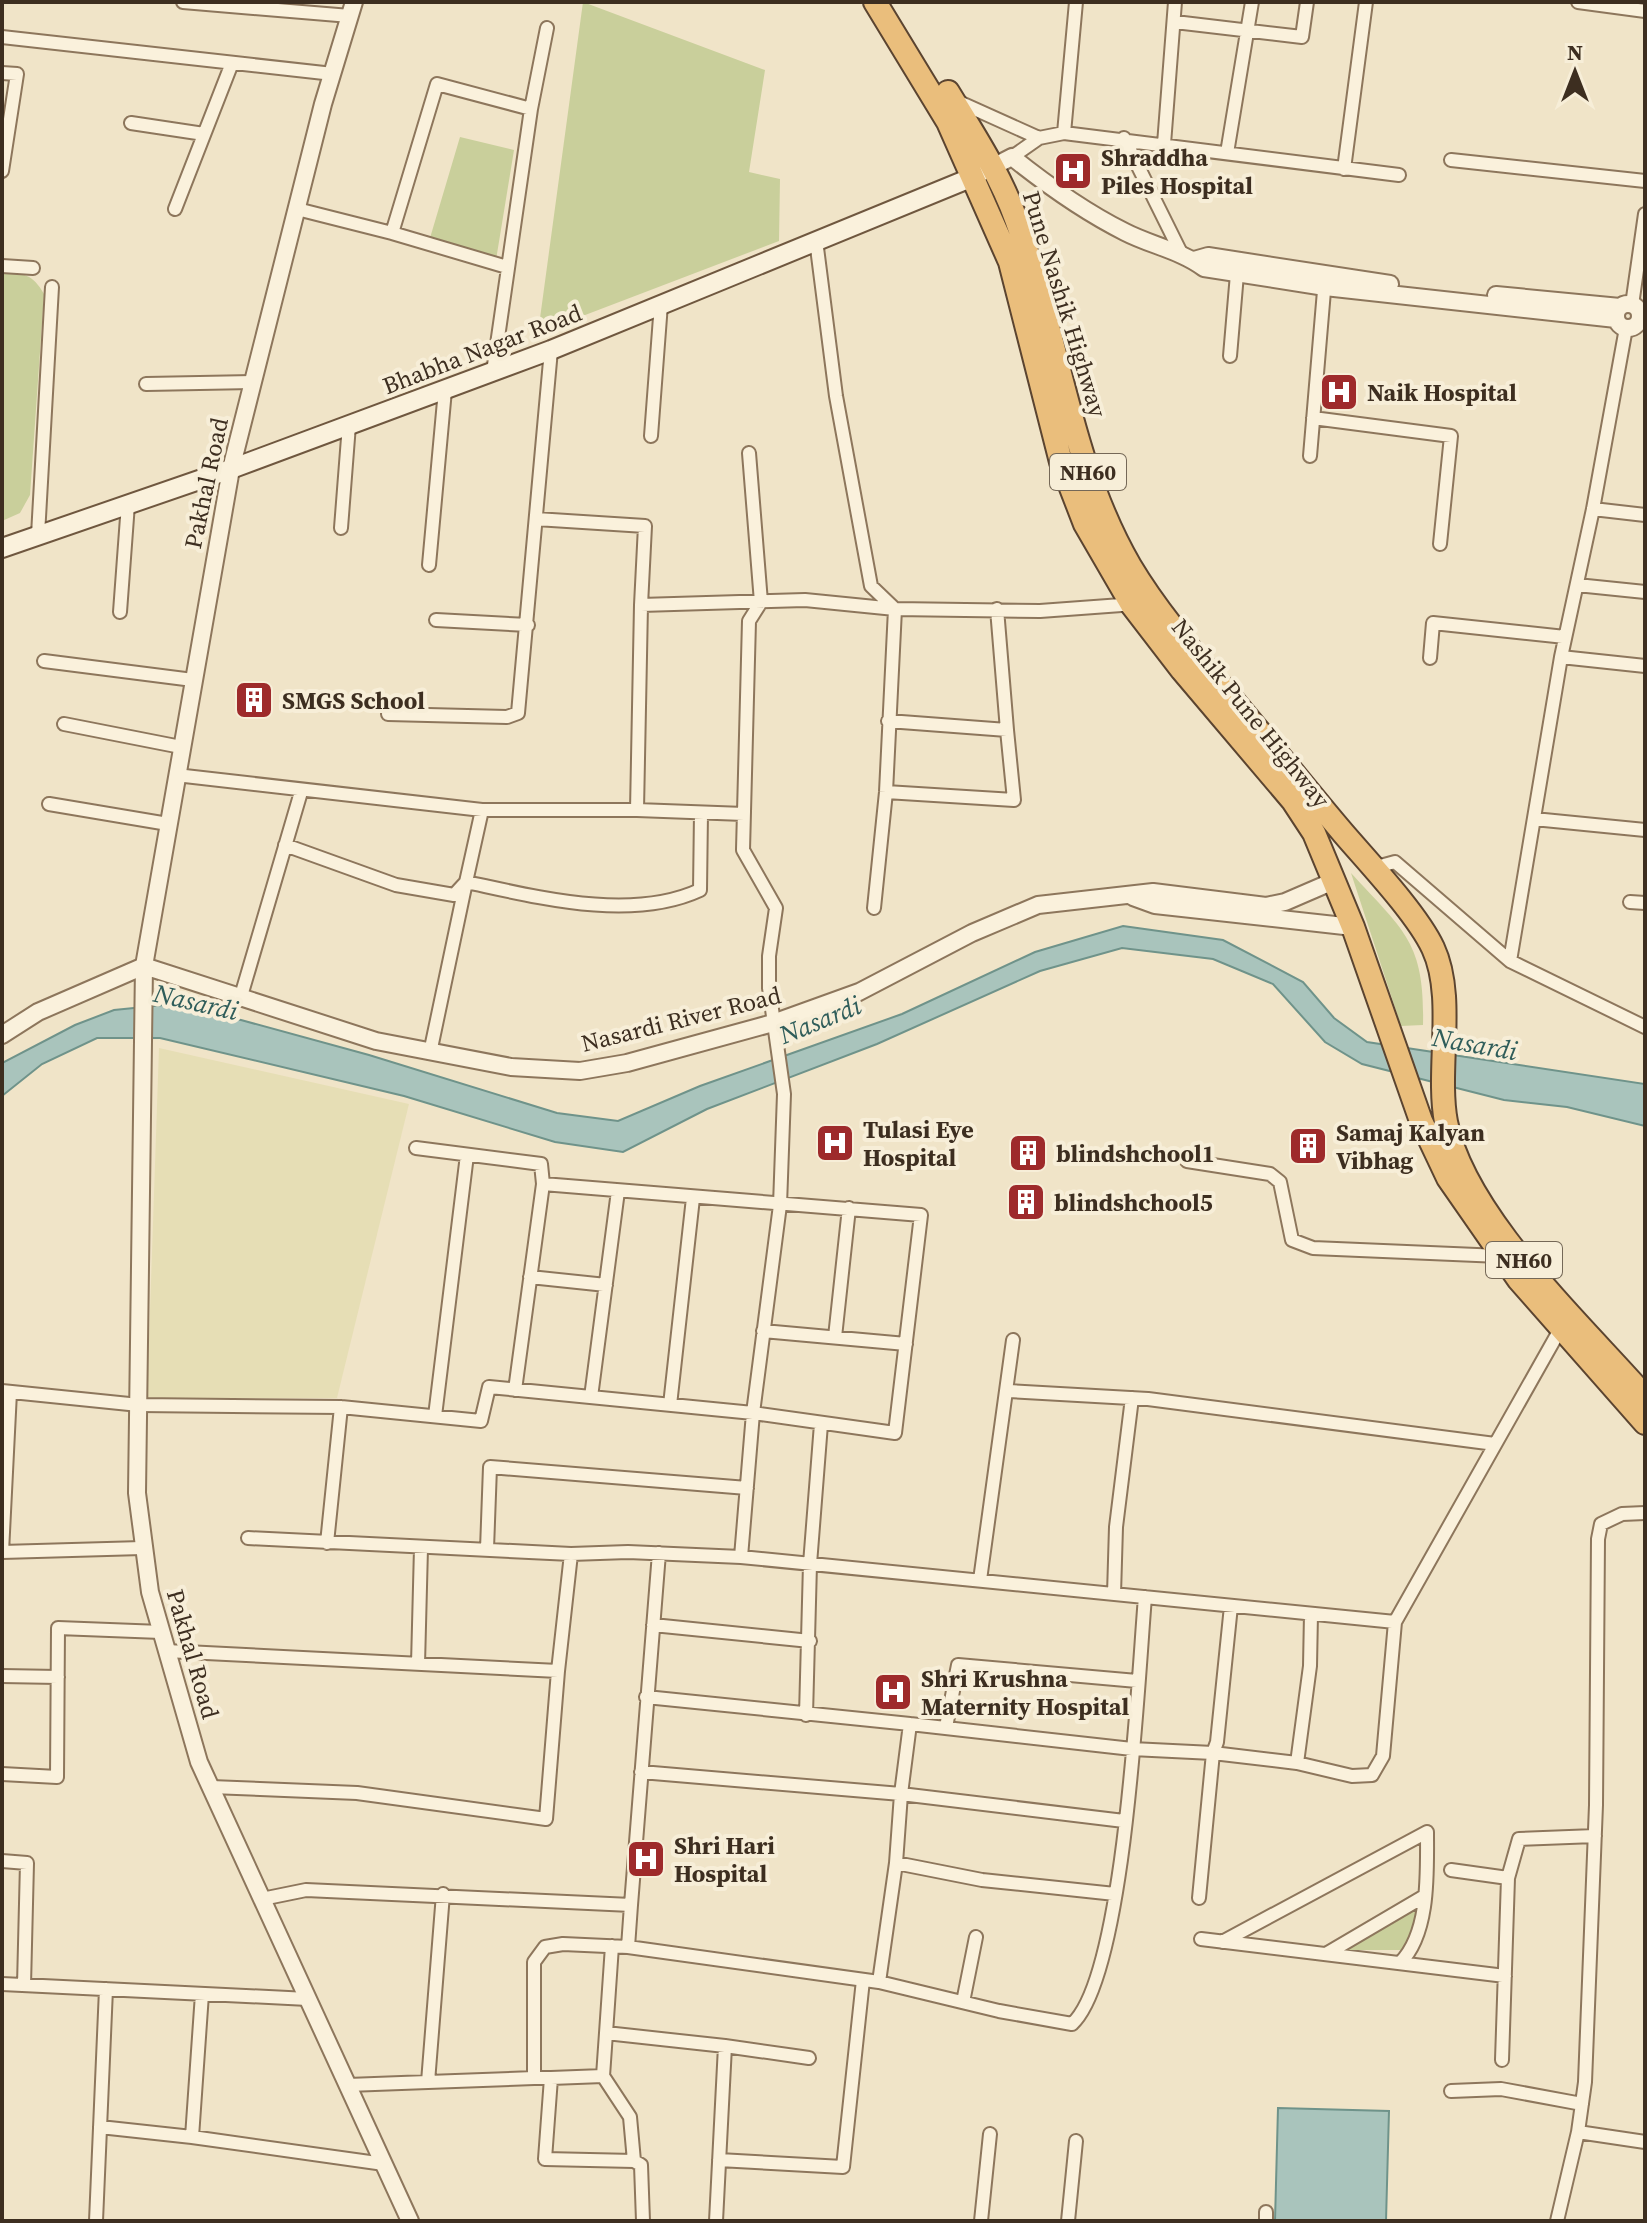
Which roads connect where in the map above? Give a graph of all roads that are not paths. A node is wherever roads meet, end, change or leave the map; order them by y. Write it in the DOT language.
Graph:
graph roads {
  1 [pos="183,2"];
  2 [pos="875,2"];
  3 [pos="893,2"];
  4 [pos="1076,2"];
  5 [pos="1175,2"];
  6 [pos="1252,2"];
  7 [pos="1307,2"];
  8 [pos="1366,2"];
  9 [pos="1578,2"];
  10 [pos="352,9"];
  11 [pos="1645,11"];
  12 [pos="1175,22"];
  13 [pos="547,28"];
  14 [pos="1248,30"];
  15 [pos="2,37"];
  16 [pos="232,63"];
  17 [pos="2,73"];
  18 [pos="333,74"];
  19 [pos="951,98"];
  20 [pos="531,109"];
  21 [pos="131,123"];
  22 [pos="1064,133"];
  23 [pos="204,134"];
  24 [pos="1039,138"];
  25 [pos="1124,138"];
  26 [pos="1164,144"];
  27 [pos="1227,153"];
  28 [pos="1451,160"];
  29 [pos="993,167"];
  30 [pos="1344,169"];
  31 [pos="2,171"];
  32 [pos="1399,175"];
  33 [pos="1645,181"];
  34 [pos="175,209"];
  35 [pos="297,209"];
  36 [pos="1645,214"];
  37 [pos="392,233"];
  38 [pos="816,240"];
  39 [pos="1188,259"];
  40 [pos="2,266"];
  41 [pos="507,267"];
  42 [pos="33,268"];
  43 [pos="1237,274"];
  44 [pos="1325,282"];
  45 [pos="52,287"];
  46 [pos="661,304"];
  47 [pos="1632,316"];
  48 [pos="551,350"];
  49 [pos="1230,356"];
  50 [pos="493,372"];
  51 [pos="253,382"];
  52 [pos="146,384"];
  53 [pos="445,390"];
  54 [pos="1313,418"];
  55 [pos="349,425"];
  56 [pos="651,436"];
  57 [pos="749,453"];
  58 [pos="1310,456"];
  59 [pos="231,469"];
  60 [pos="128,504"];
  61 [pos="1593,509"];
  62 [pos="1645,515"];
  63 [pos="536,519"];
  64 [pos="341,528"];
  65 [pos="38,535"];
  66 [pos="1440,544"];
  67 [pos="2,548"];
  68 [pos="429,565"];
  69 [pos="1577,585"];
  70 [pos="1645,592"];
  71 [pos="761,602"];
  72 [pos="1142,602"];
  73 [pos="641,605"];
  74 [pos="895,609"];
  75 [pos="997,609"];
  76 [pos="120,612"];
  77 [pos="436,620"];
  78 [pos="528,625"];
  79 [pos="1565,637"];
  80 [pos="1561,657"];
  81 [pos="1430,658"];
  82 [pos="44,661"];
  83 [pos="1645,666"];
  84 [pos="193,680"];
  85 [pos="388,714"];
  86 [pos="888,721"];
  87 [pos="64,724"];
  88 [pos="1007,730"];
  89 [pos="181,747"];
  90 [pos="176,775"];
  91 [pos="301,792"];
  92 [pos="886,792"];
  93 [pos="49,804"];
  94 [pos="482,810"];
  95 [pos="637,810"];
  96 [pos="701,813"];
  97 [pos="744,814"];
  98 [pos="1534,819"];
  99 [pos="168,824"];
  100 [pos="1645,830"];
  101 [pos="285,845"];
  102 [pos="1380,876"];
  103 [pos="1336,880"];
  104 [pos="466,882"];
  105 [pos="1124,894"];
  106 [pos="1630,902"];
  107 [pos="1645,903"];
  108 [pos="874,908"];
  109 [pos="1353,927"];
  110 [pos="1510,961"];
  111 [pos="144,973"];
  112 [pos="241,996"];
  113 [pos="1645,1027"];
  114 [pos="774,1031"];
  115 [pos="2,1035"];
  116 [pos="430,1053"];
  117 [pos="416,1148"];
  118 [pos="467,1155"];
  119 [pos="1187,1161"];
  120 [pos="543,1184"];
  121 [pos="618,1191"];
  122 [pos="693,1198"];
  123 [pos="780,1205"];
  124 [pos="849,1208"];
  125 [pos="1500,1256"];
  126 [pos="530,1277"];
  127 [pos="606,1285"];
  128 [pos="1565,1322"];
  129 [pos="763,1331"];
  130 [pos="835,1337"];
  131 [pos="1013,1340"];
  132 [pos="906,1344"];
  133 [pos="515,1390"];
  134 [pos="1009,1391"];
  135 [pos="6,1392"];
  136 [pos="591,1397"];
  137 [pos="1645,1397"];
  138 [pos="1132,1398"];
  139 [pos="139,1405"];
  140 [pos="670,1405"];
  141 [pos="341,1407"];
  142 [pos="753,1413"];
  143 [pos="435,1416"];
  144 [pos="1645,1423"];
  145 [pos="821,1424"];
  146 [pos="1495,1444"];
  147 [pos="747,1488"];
  148 [pos="1645,1513"];
  149 [pos="248,1538"];
  150 [pos="327,1543"];
  151 [pos="142,1548"];
  152 [pos="421,1548"];
  153 [pos="487,1549"];
  154 [pos="2,1552"];
  155 [pos="659,1553"];
  156 [pos="571,1554"];
  157 [pos="741,1557"];
  158 [pos="810,1564"];
  159 [pos="980,1580"];
  160 [pos="1114,1594"];
  161 [pos="1145,1597"];
  162 [pos="1231,1606"];
  163 [pos="1311,1614"];
  164 [pos="1395,1622"];
  165 [pos="653,1625"];
  166 [pos="161,1632"];
  167 [pos="810,1641"];
  168 [pos="166,1651"];
  169 [pos="418,1664"];
  170 [pos="558,1671"];
  171 [pos="2,1676"];
  172 [pos="58,1677"];
  173 [pos="1137,1681"];
  174 [pos="646,1697"];
  175 [pos="806,1715"];
  176 [pos="910,1724"];
  177 [pos="946,1727"];
  178 [pos="1132,1749"];
  179 [pos="1213,1753"];
  180 [pos="1297,1763"];
  181 [pos="641,1772"];
  182 [pos="2,1774"];
  183 [pos="211,1787"];
  184 [pos="901,1794"];
  185 [pos="1124,1821"];
  186 [pos="1595,1836"];
  187 [pos="2,1861"];
  188 [pos="896,1863"];
  189 [pos="1451,1870"];
  190 [pos="1508,1878"];
  191 [pos="443,1894"];
  192 [pos="1115,1894"];
  193 [pos="1423,1897"];
  194 [pos="1199,1898"];
  195 [pos="262,1899"];
  196 [pos="631,1905"];
  197 [pos="976,1937"];
  198 [pos="1201,1939"];
  199 [pos="1222,1942"];
  200 [pos="612,1946"];
  201 [pos="628,1947"];
  202 [pos="1326,1954"];
  203 [pos="1400,1963"];
  204 [pos="1505,1976"];
  205 [pos="863,1980"];
  206 [pos="879,1982"];
  207 [pos="2,1984"];
  208 [pos="24,1985"];
  209 [pos="106,1989"];
  210 [pos="202,1994"];
  211 [pos="308,1999"];
  212 [pos="963,2002"];
  213 [pos="606,2033"];
  214 [pos="725,2046"];
  215 [pos="809,2058"];
  216 [pos="1502,2060"];
  217 [pos="603,2076"];
  218 [pos="534,2078"];
  219 [pos="551,2078"];
  220 [pos="428,2082"];
  221 [pos="348,2085"];
  222 [pos="1451,2091"];
  223 [pos="1582,2104"];
  224 [pos="100,2127"];
  225 [pos="1578,2132"];
  226 [pos="990,2134"];
  227 [pos="192,2137"];
  228 [pos="1076,2141"];
  229 [pos="1645,2142"];
  230 [pos="719,2160"];
  231 [pos="634,2161"];
  232 [pos="384,2164"];
  233 [pos="96,2221"];
  234 [pos="410,2221"];
  235 [pos="643,2221"];
  236 [pos="716,2221"];
  237 [pos="981,2221"];
  238 [pos="1068,2221"];
  239 [pos="1557,2221"];
  1 -- 10 [label="street"];
  2 -- 29 [label="highway, Nashik Pune Highway / NH60"];
  3 -- 19 [label="highway, NH60"];
  4 -- 22 [label="street"];
  5 -- 12 [label="street"];
  6 -- 14 [label="street"];
  7 -- 14 [label="street"];
  8 -- 30 [label="street"];
  9 -- 11 [label="street"];
  10 -- 18 [label="street, Pakhal Road"];
  12 -- 14 [label="street"];
  12 -- 26 [label="street"];
  13 -- 20 [label="street"];
  14 -- 27 [label="street"];
  15 -- 16 [label="street"];
  16 -- 18 [label="street"];
  16 -- 23 [label="street"];
  17 -- 31 [label="street"];
  18 -- 35 [label="street, Pakhal Road"];
  19 -- 24 [label="street"];
  19 -- 29 [label="highway, NH60"];
  20 -- 37 [label="street"];
  20 -- 41 [label="street"];
  21 -- 23 [label="street"];
  22 -- 24 [label="street"];
  22 -- 25 [label="street"];
  23 -- 34 [label="street"];
  24 -- 29 [label="street"];
  25 -- 26 [label="street"];
  25 -- 39 [label="street"];
  26 -- 27 [label="street"];
  27 -- 30 [label="street"];
  28 -- 33 [label="street"];
  29 -- 38 [label="main road, Bhabha Nagar Road"];
  29 -- 39 [label="street"];
  29 -- 72 [label="highway, Nashik Pune Highway / NH60"];
  30 -- 32 [label="street"];
  35 -- 37 [label="street"];
  35 -- 51 [label="street, Pakhal Road"];
  36 -- 47 [label="street"];
  37 -- 41 [label="street"];
  38 -- 46 [label="main road, Bhabha Nagar Road"];
  38 -- 74 [label="street"];
  39 -- 43 [label="street"];
  39 -- 44 [label="street"];
  40 -- 42 [label="street"];
  41 -- 50 [label="street"];
  43 -- 44 [label="street"];
  43 -- 49 [label="street"];
  44 -- 47 [label="street"];
  44 -- 54 [label="street"];
  45 -- 65 [label="street"];
  46 -- 48 [label="main road, Bhabha Nagar Road"];
  46 -- 56 [label="street"];
  47 -- 61 [label="street"];
  48 -- 50 [label="main road, Bhabha Nagar Road"];
  48 -- 63 [label="street"];
  50 -- 53 [label="main road, Bhabha Nagar Road"];
  51 -- 52 [label="street"];
  51 -- 59 [label="street, Pakhal Road"];
  53 -- 55 [label="main road, Bhabha Nagar Road"];
  53 -- 68 [label="street"];
  54 -- 58 [label="street"];
  54 -- 66 [label="street"];
  55 -- 59 [label="main road, Bhabha Nagar Road"];
  55 -- 64 [label="street"];
  57 -- 71 [label="street"];
  59 -- 60 [label="main road, Bhabha Nagar Road"];
  59 -- 84 [label="street, Pakhal Road"];
  60 -- 65 [label="main road, Bhabha Nagar Road"];
  60 -- 76 [label="street"];
  61 -- 62 [label="street"];
  61 -- 69 [label="street"];
  63 -- 73 [label="street"];
  63 -- 78 [label="street"];
  65 -- 67 [label="main road, Bhabha Nagar Road"];
  69 -- 70 [label="street"];
  69 -- 79 [label="street"];
  71 -- 73 [label="street"];
  71 -- 74 [label="street"];
  71 -- 97 [label="street"];
  72 -- 75 [label="street"];
  72 -- 102 [label="highway, NH60"];
  72 -- 103 [label="highway, Nashik Pune Highway / NH60"];
  73 -- 95 [label="street"];
  74 -- 75 [label="street"];
  74 -- 86 [label="street"];
  75 -- 88 [label="street"];
  77 -- 78 [label="street"];
  78 -- 85 [label="street"];
  79 -- 80 [label="street"];
  79 -- 81 [label="street"];
  80 -- 83 [label="street"];
  80 -- 98 [label="street"];
  82 -- 84 [label="street"];
  84 -- 89 [label="street, Pakhal Road"];
  86 -- 88 [label="street"];
  86 -- 92 [label="street"];
  87 -- 89 [label="street"];
  88 -- 92 [label="street"];
  89 -- 90 [label="street, Pakhal Road"];
  90 -- 91 [label="street"];
  90 -- 99 [label="street, Pakhal Road"];
  91 -- 94 [label="street"];
  91 -- 101 [label="street"];
  92 -- 108 [label="street"];
  93 -- 99 [label="street"];
  94 -- 95 [label="street"];
  94 -- 104 [label="street"];
  95 -- 96 [label="street"];
  96 -- 97 [label="street"];
  96 -- 104 [label="street"];
  97 -- 114 [label="street"];
  98 -- 100 [label="street"];
  98 -- 110 [label="street"];
  99 -- 111 [label="street, Pakhal Road"];
  101 -- 104 [label="street"];
  101 -- 112 [label="street"];
  102 -- 110 [label="street"];
  102 -- 128 [label="highway, Nashik Pune Highway / NH60"];
  103 -- 105 [label="street, Nasardi River Road"];
  103 -- 109 [label="highway, Nashik Pune Highway / NH60"];
  104 -- 116 [label="street"];
  105 -- 109 [label="street"];
  105 -- 114 [label="street, Nasardi River Road"];
  106 -- 107 [label="street"];
  109 -- 125 [label="highway, Nashik Pune Highway / NH60"];
  110 -- 113 [label="street"];
  111 -- 112 [label="street, Nasardi River Road"];
  111 -- 115 [label="street"];
  111 -- 139 [label="street, Pakhal Road"];
  112 -- 116 [label="street, Nasardi River Road"];
  114 -- 116 [label="street, Nasardi River Road"];
  114 -- 123 [label="street"];
  117 -- 118 [label="street"];
  118 -- 120 [label="street"];
  118 -- 143 [label="street"];
  119 -- 125 [label="street"];
  120 -- 121 [label="street"];
  120 -- 126 [label="street"];
  121 -- 122 [label="street"];
  121 -- 127 [label="street"];
  122 -- 123 [label="street"];
  122 -- 140 [label="street"];
  123 -- 124 [label="street"];
  123 -- 129 [label="street"];
  124 -- 130 [label="street"];
  124 -- 132 [label="street"];
  125 -- 128 [label="highway, Nashik Pune Highway / NH60"];
  126 -- 127 [label="street"];
  126 -- 133 [label="street"];
  127 -- 136 [label="street"];
  128 -- 137 [label="highway, Nashik Pune Highway / NH60"];
  128 -- 144 [label="highway, Nashik Pune Highway / NH60"];
  128 -- 146 [label="street"];
  129 -- 130 [label="street"];
  129 -- 142 [label="street"];
  130 -- 132 [label="street"];
  131 -- 134 [label="street"];
  132 -- 145 [label="street"];
  133 -- 136 [label="street"];
  133 -- 143 [label="street"];
  134 -- 138 [label="street"];
  134 -- 159 [label="street"];
  135 -- 139 [label="street"];
  135 -- 154 [label="street"];
  136 -- 140 [label="street"];
  138 -- 146 [label="street"];
  138 -- 160 [label="street"];
  139 -- 141 [label="street"];
  139 -- 151 [label="street, Pakhal Road"];
  140 -- 142 [label="street"];
  141 -- 143 [label="street"];
  141 -- 150 [label="street"];
  142 -- 145 [label="street"];
  142 -- 147 [label="street"];
  145 -- 158 [label="street"];
  146 -- 164 [label="street"];
  147 -- 153 [label="street"];
  147 -- 157 [label="street"];
  148 -- 186 [label="street"];
  149 -- 150 [label="street"];
  150 -- 152 [label="street"];
  151 -- 154 [label="street"];
  151 -- 166 [label="street, Pakhal Road"];
  152 -- 153 [label="street"];
  152 -- 169 [label="street"];
  153 -- 156 [label="street"];
  155 -- 156 [label="street"];
  155 -- 157 [label="street"];
  155 -- 165 [label="street"];
  156 -- 170 [label="street"];
  157 -- 158 [label="street"];
  158 -- 159 [label="street"];
  158 -- 167 [label="street"];
  159 -- 160 [label="street"];
  160 -- 161 [label="street"];
  161 -- 162 [label="street"];
  161 -- 173 [label="street"];
  162 -- 163 [label="street"];
  162 -- 179 [label="street"];
  163 -- 164 [label="street"];
  163 -- 180 [label="street"];
  164 -- 180 [label="street"];
  165 -- 167 [label="street"];
  165 -- 174 [label="street"];
  166 -- 168 [label="street, Pakhal Road"];
  166 -- 172 [label="street"];
  167 -- 175 [label="street"];
  168 -- 169 [label="street"];
  168 -- 183 [label="street, Pakhal Road"];
  169 -- 170 [label="street"];
  170 -- 183 [label="street"];
  171 -- 172 [label="street"];
  172 -- 182 [label="street"];
  173 -- 177 [label="street"];
  173 -- 178 [label="street"];
  174 -- 175 [label="street"];
  174 -- 181 [label="street"];
  175 -- 176 [label="street"];
  176 -- 177 [label="street"];
  176 -- 184 [label="street"];
  177 -- 178 [label="street"];
  178 -- 179 [label="street"];
  178 -- 185 [label="street"];
  179 -- 180 [label="street"];
  179 -- 194 [label="street"];
  181 -- 184 [label="street"];
  181 -- 196 [label="street"];
  183 -- 195 [label="street, Pakhal Road"];
  184 -- 185 [label="street"];
  184 -- 188 [label="street"];
  185 -- 192 [label="street"];
  186 -- 190 [label="street"];
  186 -- 223 [label="street"];
  187 -- 208 [label="street"];
  188 -- 192 [label="street"];
  188 -- 206 [label="street"];
  189 -- 190 [label="street"];
  190 -- 204 [label="street"];
  191 -- 195 [label="street"];
  191 -- 196 [label="street"];
  191 -- 220 [label="street"];
  192 -- 212 [label="street"];
  193 -- 199 [label="street"];
  193 -- 202 [label="street"];
  193 -- 203 [label="street"];
  195 -- 211 [label="street, Pakhal Road"];
  196 -- 201 [label="street"];
  197 -- 212 [label="street"];
  198 -- 199 [label="street"];
  199 -- 202 [label="street"];
  200 -- 201 [label="street"];
  200 -- 213 [label="street"];
  200 -- 218 [label="street"];
  201 -- 205 [label="street"];
  202 -- 203 [label="street"];
  203 -- 204 [label="street"];
  204 -- 216 [label="street"];
  205 -- 206 [label="street"];
  205 -- 230 [label="street"];
  206 -- 212 [label="street"];
  207 -- 208 [label="street"];
  208 -- 209 [label="street"];
  209 -- 210 [label="street"];
  209 -- 224 [label="street"];
  210 -- 211 [label="street"];
  210 -- 227 [label="street"];
  211 -- 221 [label="street, Pakhal Road"];
  213 -- 214 [label="street"];
  213 -- 217 [label="street"];
  214 -- 215 [label="street"];
  214 -- 230 [label="street"];
  217 -- 219 [label="street"];
  217 -- 231 [label="street"];
  218 -- 219 [label="street"];
  218 -- 220 [label="street"];
  219 -- 231 [label="street"];
  220 -- 221 [label="street"];
  221 -- 232 [label="street, Pakhal Road"];
  222 -- 223 [label="street"];
  223 -- 225 [label="street"];
  224 -- 227 [label="street"];
  224 -- 233 [label="street"];
  225 -- 229 [label="street"];
  225 -- 239 [label="street"];
  226 -- 237 [label="street"];
  227 -- 232 [label="street"];
  228 -- 238 [label="street"];
  230 -- 236 [label="street"];
  231 -- 235 [label="street"];
  232 -- 234 [label="street, Pakhal Road"];
}
